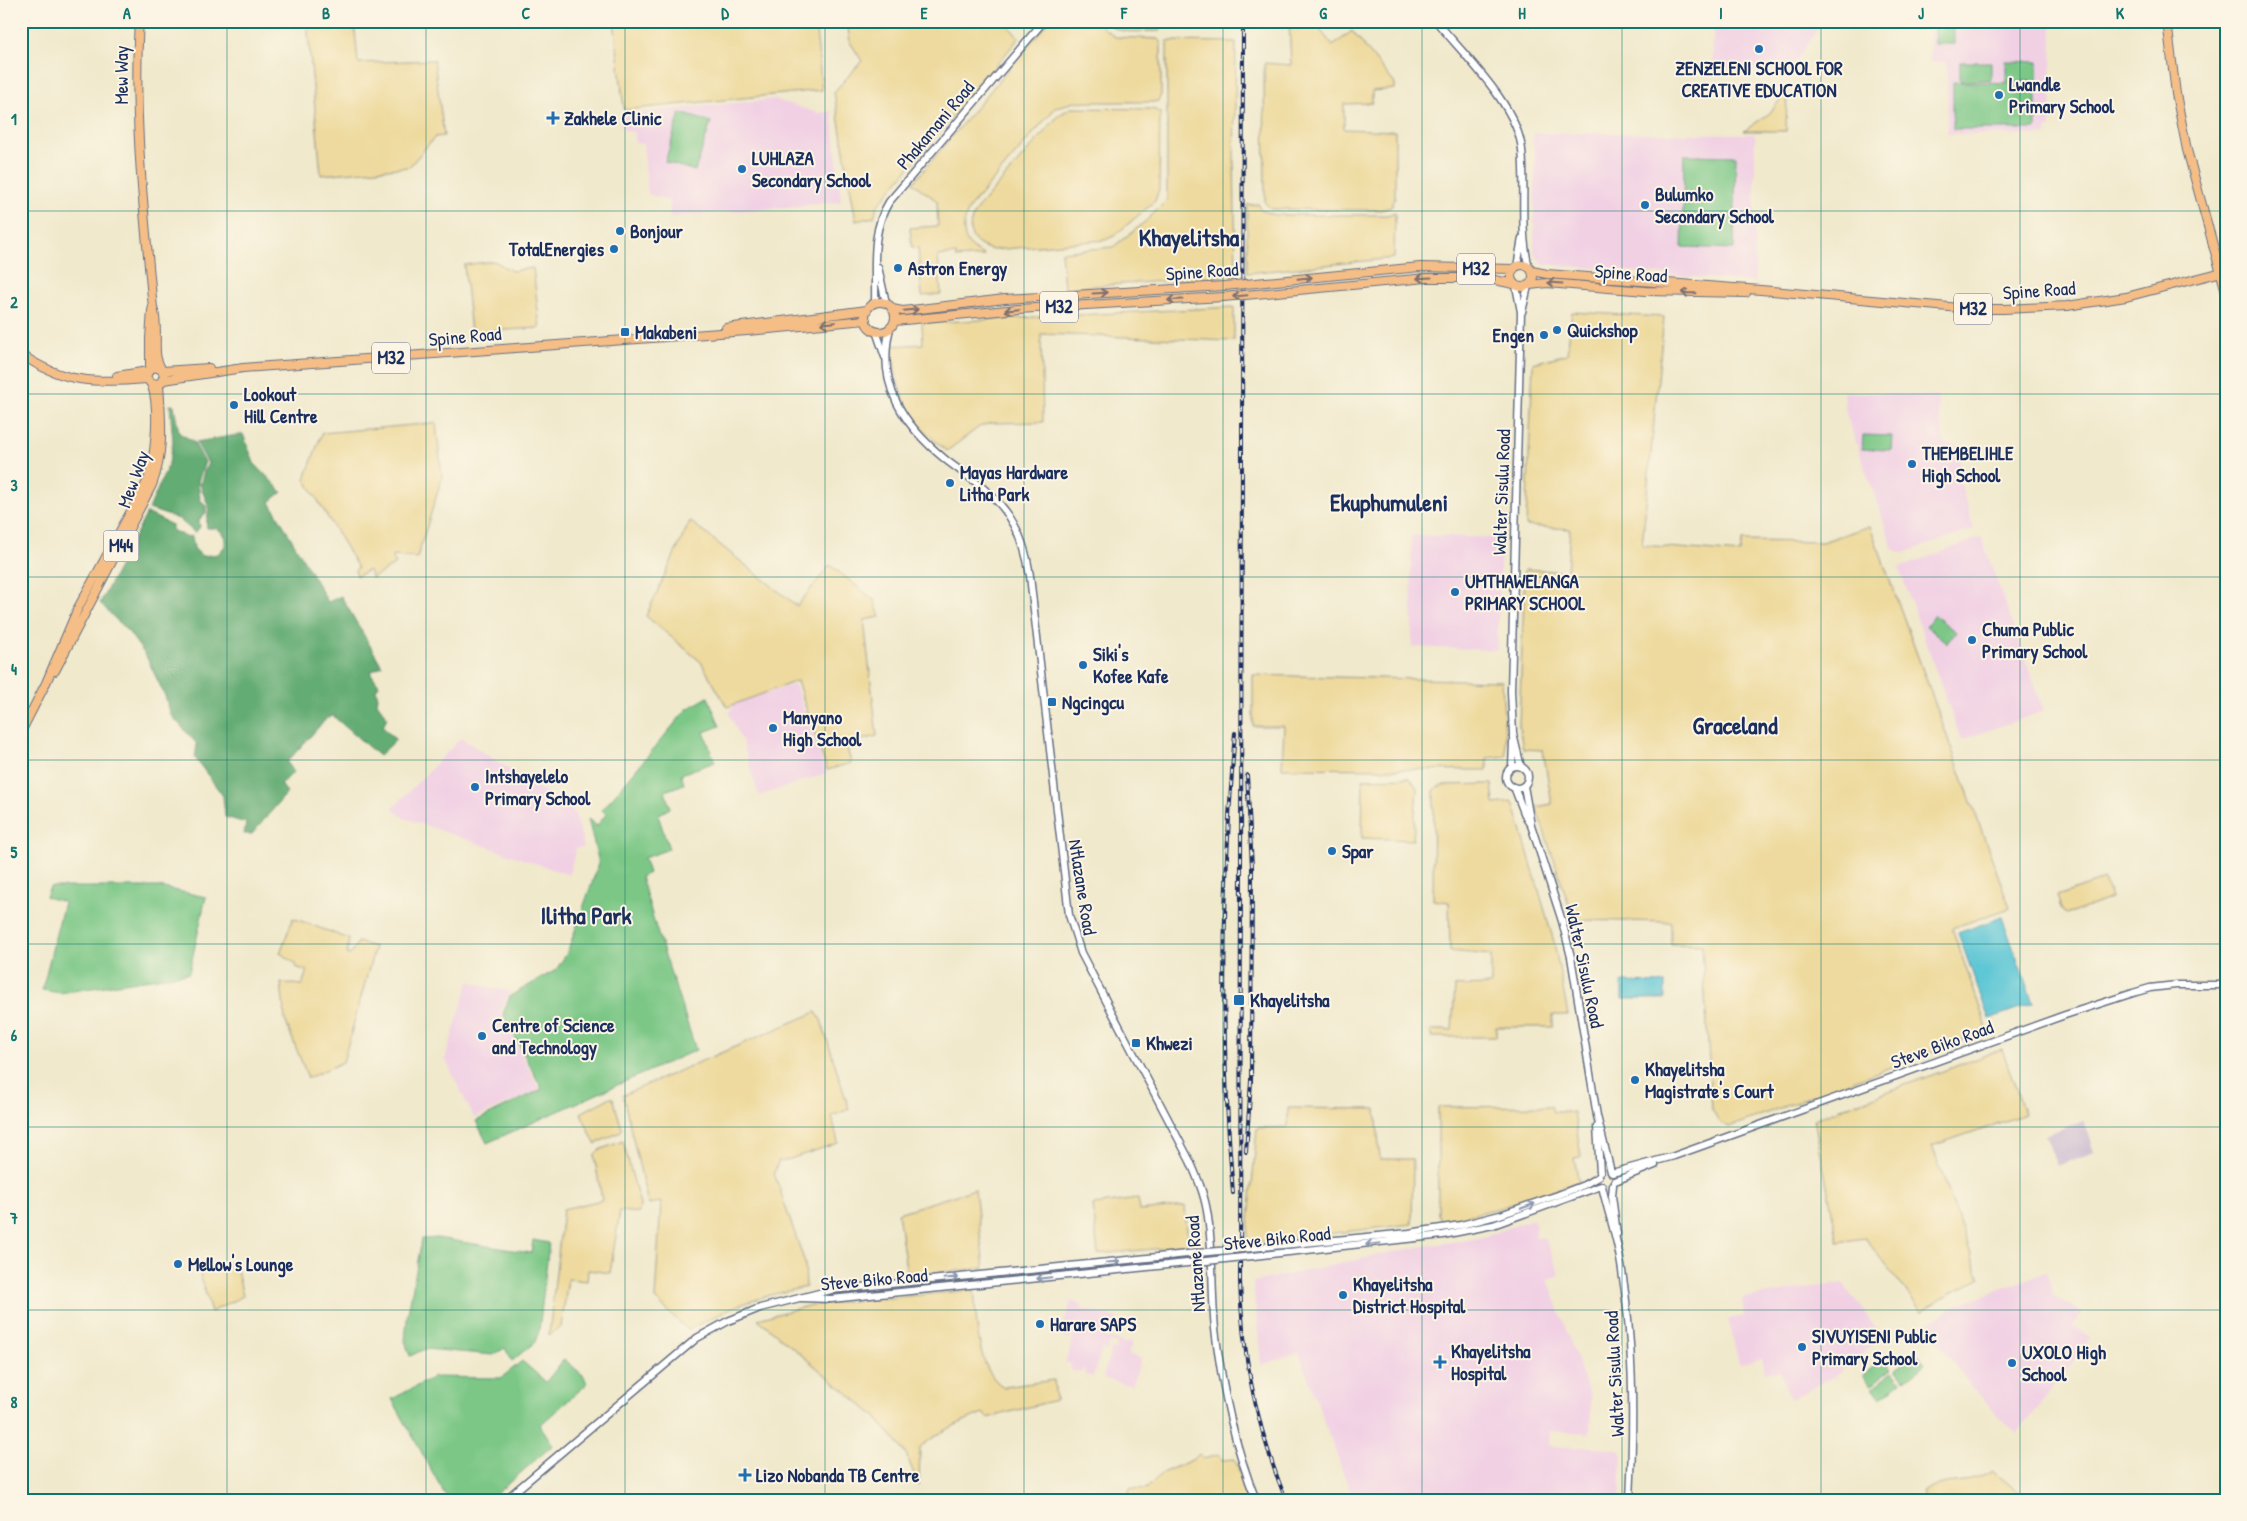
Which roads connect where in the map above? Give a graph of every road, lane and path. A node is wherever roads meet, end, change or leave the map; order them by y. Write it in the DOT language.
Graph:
graph roads {
  1 [pos="139,21"];
  2 [pos="1044,21"];
  3 [pos="1436,21"];
  4 [pos="2167,21"];
  5 [pos="1523,224"];
  6 [pos="876,260"];
  7 [pos="1515,268"];
  8 [pos="1531,269"];
  9 [pos="2223,271"];
  10 [pos="1515,285"];
  11 [pos="1529,286"];
  12 [pos="2226,292"];
  13 [pos="1791,294"];
  14 [pos="875,303"];
  15 [pos="889,306"];
  16 [pos="153,308"];
  17 [pos="867,310"];
  18 [pos="1522,312"];
  19 [pos="866,320"];
  20 [pos="892,324"];
  21 [pos="876,331"];
  22 [pos="689,334"];
  23 [pos="21,354"];
  24 [pos="886,358"];
  25 [pos="243,368"];
  26 [pos="161,370"];
  27 [pos="153,378"];
  28 [pos="133,525"];
  29 [pos="97,571"];
  30 [pos="80,625"];
  31 [pos="46,683"];
  32 [pos="21,732"];
  33 [pos="1513,734"];
  34 [pos="1512,767"];
  35 [pos="1521,767"];
  36 [pos="1524,786"];
  37 [pos="1514,787"];
  38 [pos="1531,825"];
  39 [pos="2226,985"];
  40 [pos="1597,1116"];
  41 [pos="1674,1156"];
  42 [pos="1612,1172"];
  43 [pos="1599,1175"];
  44 [pos="1614,1183"];
  45 [pos="1602,1186"];
  46 [pos="1618,1247"];
  47 [pos="799,1298"];
  48 [pos="505,1500"];
  49 [pos="1256,1500"];
  50 [pos="1630,1500"];
  1 -- 16 [label="main road, Mew Way / M44"];
  2 -- 6 [label="street, Phakamani Road"];
  3 -- 5 [label="street"];
  4 -- 9 [label="main road"];
  5 -- 7 [label="street"];
  5 -- 8 [label="street"];
  6 -- 14 [label="street, Phakamani Road"];
  6 -- 15 [label="street, Phakamani Road"];
  7 -- 8 [label="main road, Spine Road / M32"];
  7 -- 10 [label="main road, M32"];
  15 -- 7 [label="main road, Spine Road / M32, one-way, bridge"];
  8 -- 11 [label="main road"];
  8 -- 13 [label="main road, Spine Road / M32"];
  9 -- 12 [label="main road"];
  9 -- 13 [label="main road, Spine Road / M32"];
  10 -- 11 [label="main road, Spine Road / M32"];
  10 -- 18 [label="street, Walter Sisulu Road"];
  10 -- 20 [label="main road, Spine Road / M32, one-way, bridge"];
  13 -- 11 [label="main road, Spine Road / M32, one-way"];
  11 -- 18 [label="street, Walter Sisulu Road"];
  14 -- 15 [label="main road, Spine Road / M32"];
  14 -- 17 [label="main road"];
  15 -- 20 [label="main road"];
  16 -- 26 [label="main road, Mew Way / M44"];
  16 -- 27 [label="main road, Mew Way / M44"];
  17 -- 19 [label="main road"];
  17 -- 22 [label="main road, Spine Road / M32"];
  18 -- 33 [label="street, Walter Sisulu Road"];
  19 -- 21 [label="main road"];
  19 -- 22 [label="main road, Spine Road / M32, one-way"];
  20 -- 21 [label="main road, Spine Road / M32"];
  20 -- 24 [label="street, Ntlazane Road"];
  21 -- 24 [label="street, Ntlazane Road"];
  22 -- 25 [label="main road, Spine Road / M32"];
  23 -- 27 [label="main road, Spine Road / M32"];
  24 -- 49 [label="street, Ntlazane Road"];
  25 -- 26 [label="main road, Spine Road / M32"];
  25 -- 27 [label="main road, Spine Road / M32"];
  26 -- 27 [label="main road, Mew Way"];
  26 -- 27 [label="main road, M32"];
  27 -- 28 [label="main road, Mew Way / M44"];
  27 -- 29 [label="main road, Mew Way / M44"];
  28 -- 29 [label="main road"];
  28 -- 30 [label="main road, Mew Way / M44"];
  29 -- 30 [label="main road"];
  29 -- 31 [label="main road, Mew Way / M44"];
  30 -- 31 [label="main road, Mew Way / M44"];
  31 -- 32 [label="main road, Mew Way / M44"];
  33 -- 34 [label="street, Walter Sisulu Road"];
  33 -- 35 [label="street, Walter Sisulu Road"];
  34 -- 35 [label="street"];
  34 -- 37 [label="street"];
  35 -- 36 [label="street"];
  36 -- 37 [label="street"];
  36 -- 38 [label="street, Walter Sisulu Road"];
  37 -- 38 [label="street, Walter Sisulu Road"];
  38 -- 40 [label="street, Walter Sisulu Road"];
  39 -- 41 [label="street, Steve Biko Road"];
  40 -- 42 [label="street, Walter Sisulu Road"];
  40 -- 43 [label="street, Walter Sisulu Road"];
  41 -- 42 [label="street, Steve Biko Road"];
  41 -- 44 [label="street, Steve Biko Road"];
  42 -- 43 [label="street"];
  42 -- 44 [label="street"];
  43 -- 45 [label="street"];
  47 -- 43 [label="street, Steve Biko Road, one-way, bridge"];
  44 -- 45 [label="street"];
  44 -- 46 [label="street, Walter Sisulu Road"];
  45 -- 46 [label="street, Walter Sisulu Road"];
  45 -- 47 [label="street, Steve Biko Road, one-way, bridge"];
  46 -- 50 [label="street, Walter Sisulu Road"];
  47 -- 48 [label="street, Steve Biko Road"];
}
